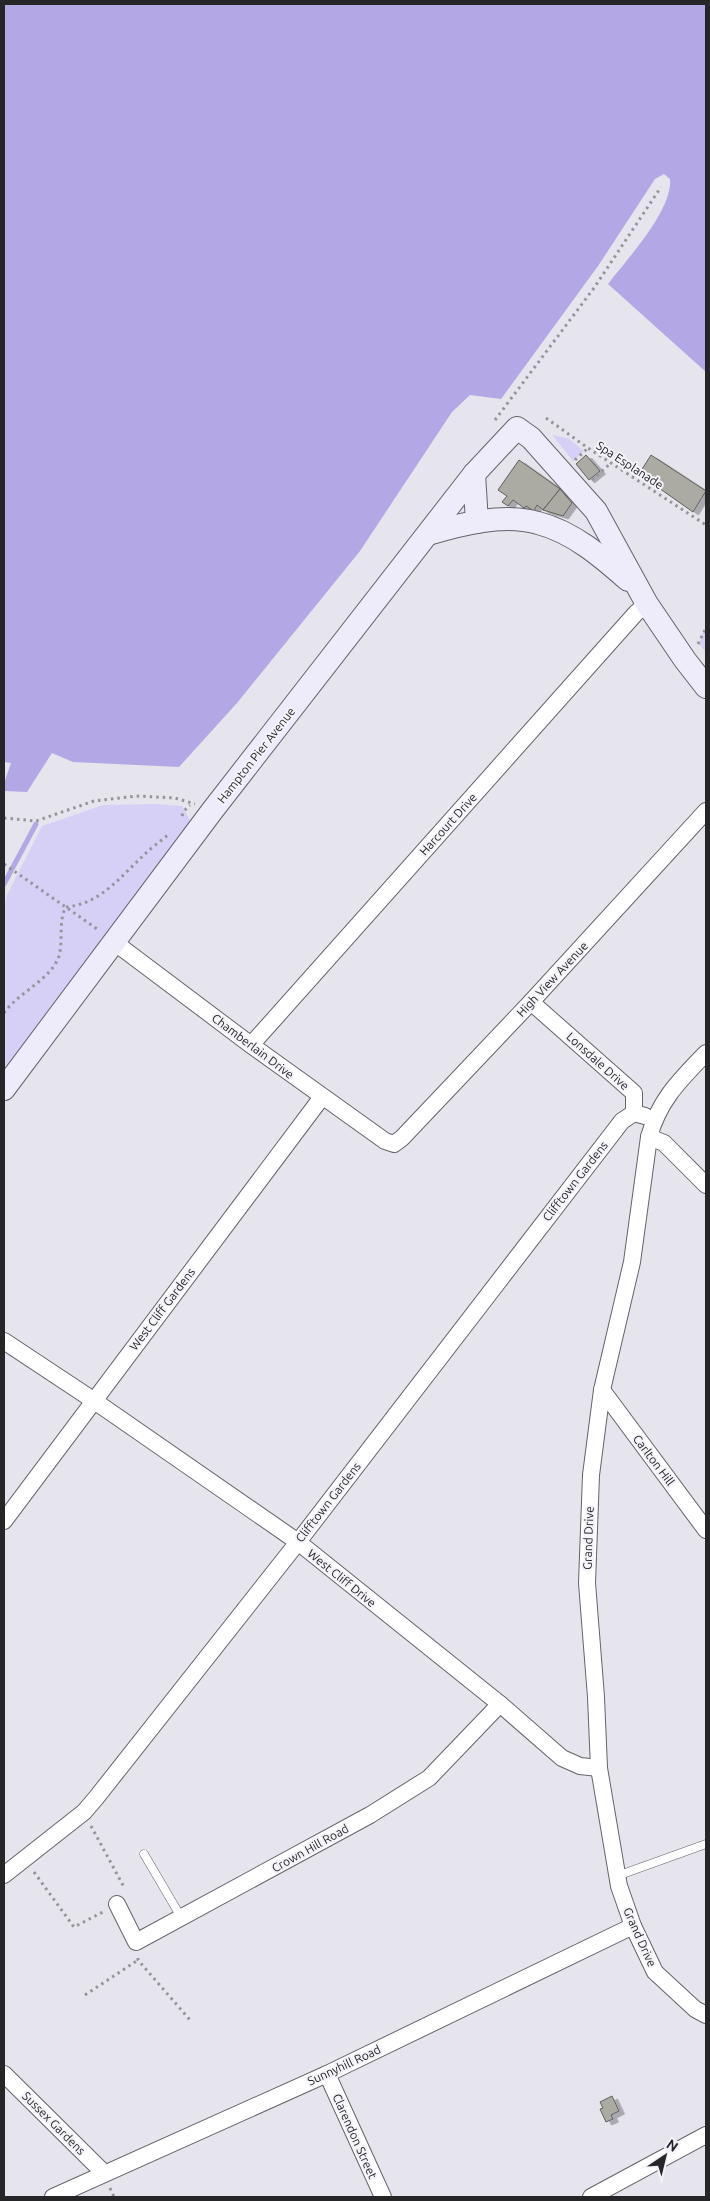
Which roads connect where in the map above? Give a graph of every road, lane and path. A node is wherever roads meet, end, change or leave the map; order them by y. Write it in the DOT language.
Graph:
graph roads {
  1 [pos="661,188"];
  2 [pos="546,418"];
  3 [pos="492,425"];
  4 [pos="474,474"];
  5 [pos="596,511"];
  6 [pos="477,522"];
  7 [pos="706,525"];
  8 [pos="428,534"];
  9 [pos="573,538"];
  10 [pos="643,596"];
  11 [pos="706,686"];
  12 [pos="706,811"];
  13 [pos="4,818"];
  14 [pos="182,818"];
  15 [pos="172,831"];
  16 [pos="4,864"];
  17 [pos="66,907"];
  18 [pos="114,942"];
  19 [pos="531,1002"];
  20 [pos="4,1013"];
  21 [pos="251,1045"];
  22 [pos="706,1053"];
  23 [pos="4,1089"];
  24 [pos="322,1097"];
  25 [pos="634,1113"];
  26 [pos="654,1118"];
  27 [pos="649,1137"];
  28 [pos="394,1144"];
  29 [pos="706,1185"];
  30 [pos="4,1341"];
  31 [pos="602,1390"];
  32 [pos="93,1400"];
  33 [pos="4,1521"];
  34 [pos="706,1530"];
  35 [pos="298,1542"];
  36 [pos="500,1704"];
  37 [pos="599,1768"];
  38 [pos="84,1812"];
  39 [pos="706,1844"];
  40 [pos="144,1854"];
  41 [pos="25,1858"];
  42 [pos="4,1875"];
  43 [pos="617,1876"];
  44 [pos="117,1904"];
  45 [pos="182,1918"];
  46 [pos="632,1926"];
  47 [pos="136,1942"];
  48 [pos="138,1960"];
  49 [pos="85,1995"];
  50 [pos="702,2007"];
  51 [pos="190,2020"];
  52 [pos="4,2074"];
  53 [pos="327,2074"];
  54 [pos="706,2135"];
  55 [pos="104,2173"];
  56 [pos="53,2197"];
  57 [pos="383,2197"];
  58 [pos="591,2197"];
  1 -- 3 [label="path"];
  2 -- 7 [label="path, Spa Esplanade"];
  4 -- 5 [label="street, Hampton Pier Avenue"];
  4 -- 6 [label="street"];
  4 -- 8 [label="street, Hampton Pier Avenue"];
  5 -- 9 [label="street"];
  5 -- 10 [label="street"];
  6 -- 8 [label="street"];
  6 -- 9 [label="street"];
  8 -- 18 [label="street, Hampton Pier Avenue"];
  9 -- 10 [label="street"];
  10 -- 11 [label="street"];
  10 -- 21 [label="street, Harcourt Drive"];
  12 -- 19 [label="street, High View Avenue"];
  13 -- 14 [label="path"];
  15 -- 17 [label="path"];
  16 -- 17 [label="path"];
  17 -- 18 [label="path"];
  17 -- 20 [label="path"];
  18 -- 21 [label="street, Chamberlain Drive"];
  18 -- 23 [label="street, Hampton Pier Avenue"];
  19 -- 25 [label="street, Lonsdale Drive"];
  19 -- 28 [label="street, High View Avenue"];
  21 -- 24 [label="street, Chamberlain Drive"];
  22 -- 26 [label="street, Grand Drive"];
  24 -- 28 [label="street, Chamberlain Drive"];
  24 -- 32 [label="street, West Cliff Gardens"];
  25 -- 26 [label="street"];
  25 -- 35 [label="street, Clifftown Gardens"];
  26 -- 27 [label="street, Grand Drive"];
  27 -- 29 [label="street"];
  27 -- 31 [label="street, Grand Drive"];
  30 -- 32 [label="street, West Cliff Drive"];
  31 -- 34 [label="street, Carlton Hill"];
  31 -- 37 [label="street, Grand Drive"];
  32 -- 33 [label="street, West Cliff Gardens"];
  32 -- 35 [label="street, West Cliff Drive"];
  35 -- 36 [label="street, West Cliff Drive"];
  35 -- 38 [label="street, Clifftown Gardens"];
  36 -- 37 [label="street, West Cliff Drive"];
  36 -- 45 [label="street, Crown Hill Road"];
  37 -- 43 [label="street, Grand Drive"];
  38 -- 41 [label="street, Clifftown Gardens"];
  38 -- 44 [label="path"];
  39 -- 43 [label="lane"];
  40 -- 45 [label="lane"];
  41 -- 42 [label="street, Clifftown Gardens"];
  41 -- 44 [label="path"];
  43 -- 46 [label="street, Grand Drive"];
  44 -- 47 [label="street"];
  45 -- 47 [label="street, Crown Hill Road"];
  46 -- 50 [label="street, Grand Drive"];
  46 -- 53 [label="street, Sunnyhill Road"];
  47 -- 48 [label="path"];
  48 -- 49 [label="path"];
  48 -- 51 [label="path"];
  52 -- 55 [label="street, Sussex Gardens"];
  53 -- 55 [label="street, Sunnyhill Road"];
  53 -- 57 [label="street, Clarendon Street"];
  54 -- 58 [label="street"];
  55 -- 56 [label="street, Sunnyhill Road"];
}
